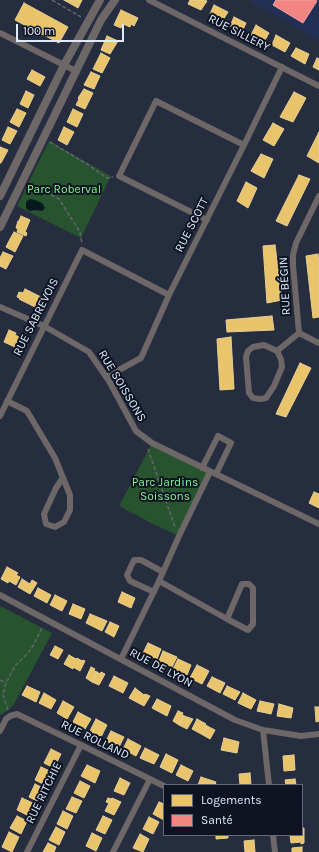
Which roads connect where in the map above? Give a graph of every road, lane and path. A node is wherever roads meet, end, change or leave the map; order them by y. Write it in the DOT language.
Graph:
graph roads {
  1 [pos="52,0"];
  2 [pos="100,0"];
  3 [pos="114,0"];
  4 [pos="149,0"];
  5 [pos="83,18"];
  6 [pos="0,33"];
  7 [pos="64,65"];
  8 [pos="282,67"];
  9 [pos="76,71"];
  10 [pos="319,86"];
  11 [pos="47,140"];
  12 [pos="244,146"];
  13 [pos="119,176"];
  14 [pos="27,182"];
  15 [pos="0,196"];
  16 [pos="319,196"];
  17 [pos="207,220"];
  18 [pos="0,227"];
  19 [pos="82,250"];
  20 [pos="169,295"];
  21 [pos="0,307"];
  22 [pos="44,326"];
  23 [pos="299,333"];
  24 [pos="319,342"];
  25 [pos="277,351"];
  26 [pos="106,378"];
  27 [pos="7,401"];
  28 [pos="0,416"];
  29 [pos="150,442"];
  30 [pos="202,468"];
  31 [pos="213,473"];
  32 [pos="62,479"];
  33 [pos="319,524"];
  34 [pos="179,536"];
  35 [pos="163,572"];
  36 [pos="159,581"];
  37 [pos="154,592"];
  38 [pos="0,596"];
  39 [pos="227,619"];
  40 [pos="42,628"];
  41 [pos="121,659"];
  42 [pos="0,680"];
  43 [pos="6,683"];
  44 [pos="8,710"];
  45 [pos="264,730"];
  46 [pos="0,731"];
  47 [pos="319,734"];
  48 [pos="81,745"];
  49 [pos="150,779"];
  50 [pos="268,784"];
  51 [pos="163,786"];
  52 [pos="273,836"];
  53 [pos="27,852"];
  54 [pos="113,852"];
  55 [pos="275,852"];
  1 -- 5 [label="path"];
  2 -- 7 [label="street"];
  3 -- 9 [label="street"];
  4 -- 8 [label="street, RUE SILLERY"];
  6 -- 7 [label="street"];
  7 -- 9 [label="street"];
  7 -- 15 [label="street"];
  8 -- 10 [label="street, RUE SILLERY"];
  8 -- 12 [label="street, RUE SCOTT"];
  9 -- 18 [label="street"];
  11 -- 13 [label="path"];
  12 -- 13 [label="street"];
  12 -- 17 [label="street, RUE SCOTT"];
  13 -- 17 [label="street"];
  14 -- 19 [label="path"];
  16 -- 23 [label="street, RUE BÉGIN"];
  17 -- 20 [label="street, RUE SCOTT"];
  19 -- 20 [label="street"];
  19 -- 22 [label="street, RUE SABREVOIS"];
  20 -- 26 [label="street, RUE SCOTT"];
  21 -- 22 [label="street, RUE SOISSONS"];
  22 -- 26 [label="street, RUE SOISSONS"];
  22 -- 27 [label="street, RUE SABREVOIS"];
  23 -- 24 [label="street"];
  23 -- 25 [label="street"];
  25 -- 25 [label="street"];
  26 -- 29 [label="street, RUE SOISSONS"];
  27 -- 28 [label="street, RUE SABREVOIS"];
  27 -- 32 [label="street"];
  29 -- 30 [label="street, RUE SOISSONS"];
  29 -- 34 [label="path"];
  30 -- 31 [label="street, RUE SOISSONS"];
  30 -- 31 [label="street"];
  31 -- 33 [label="street, RUE SOISSONS"];
  31 -- 34 [label="street"];
  32 -- 32 [label="street"];
  34 -- 35 [label="street"];
  35 -- 36 [label="street"];
  35 -- 37 [label="street"];
  36 -- 37 [label="street"];
  36 -- 39 [label="street"];
  37 -- 41 [label="street"];
  38 -- 41 [label="street, RUE DE LYON"];
  39 -- 39 [label="street"];
  40 -- 43 [label="path"];
  41 -- 45 [label="street, RUE DE LYON"];
  42 -- 43 [label="path"];
  43 -- 44 [label="path"];
  45 -- 47 [label="street, RUE DE LYON"];
  45 -- 50 [label="street"];
  46 -- 48 [label="street, RUE ROLLAND"];
  48 -- 49 [label="street, RUE ROLLAND"];
  48 -- 53 [label="street, RUE RITCHIE"];
  49 -- 51 [label="street, RUE ROLLAND"];
  49 -- 54 [label="street"];
  52 -- 55 [label="street"];
}
